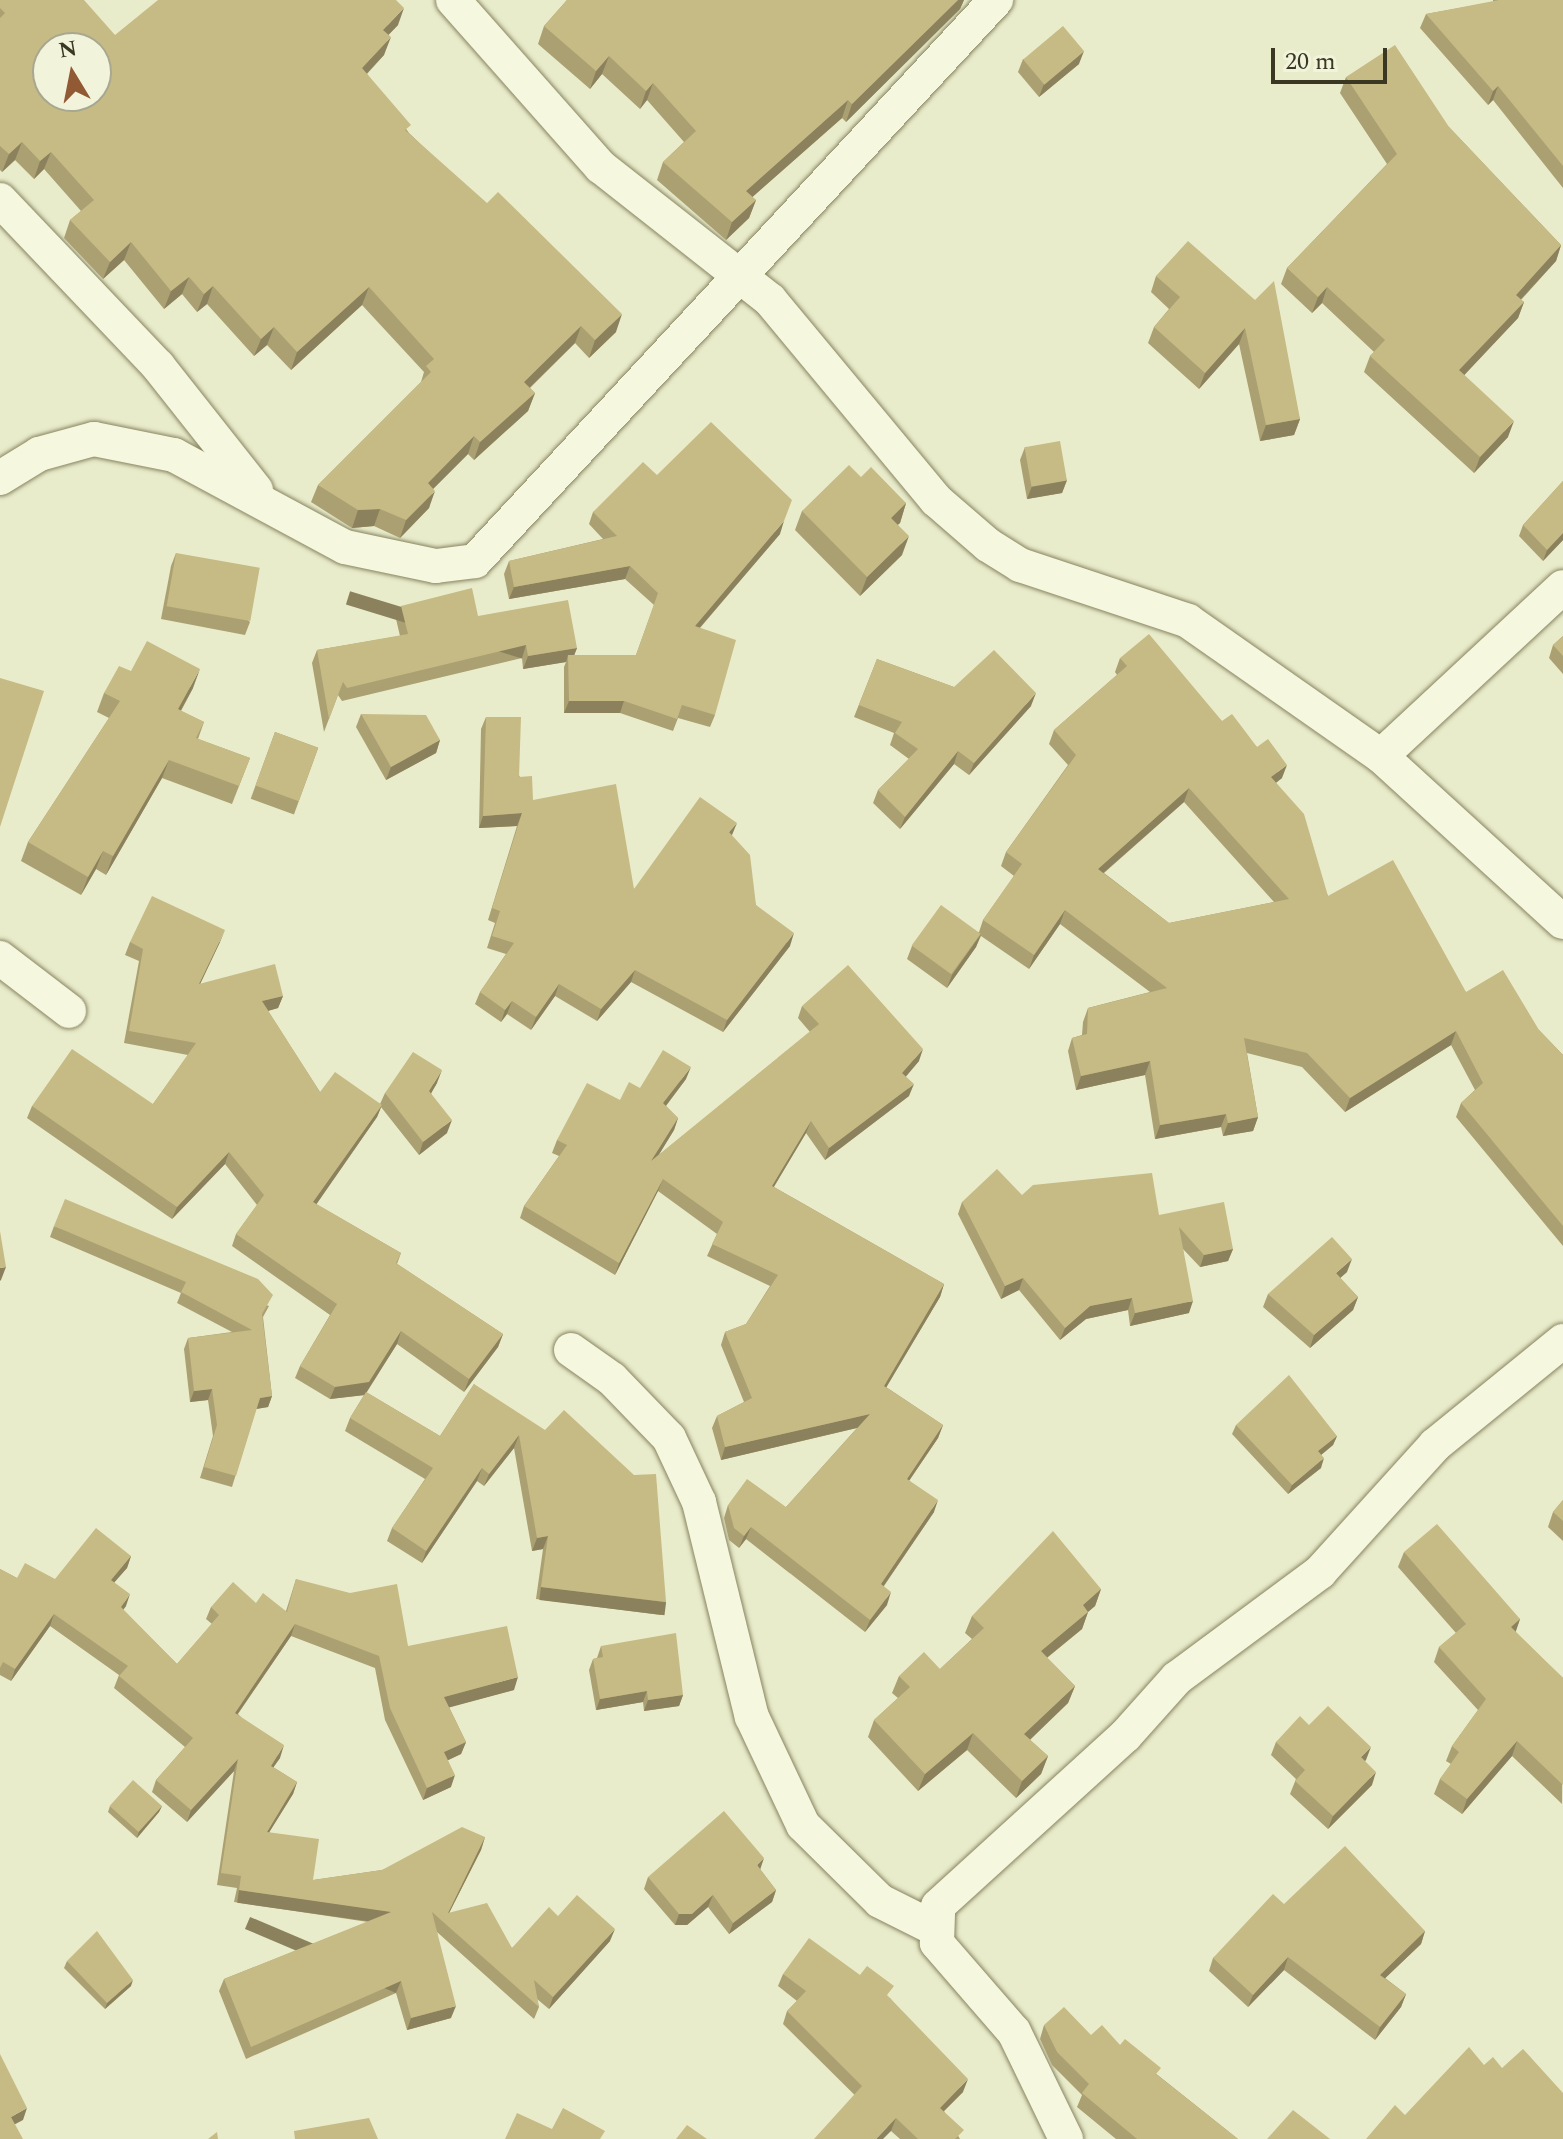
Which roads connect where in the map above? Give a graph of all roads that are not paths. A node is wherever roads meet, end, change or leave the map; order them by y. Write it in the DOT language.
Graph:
graph roads {
  1 [pos="453,0"];
  2 [pos="996,0"];
  3 [pos="0,200"];
  4 [pos="737,276"];
  5 [pos="0,478"];
  6 [pos="264,500"];
  7 [pos="1563,587"];
  8 [pos="1381,756"];
  9 [pos="1563,922"];
  10 [pos="0,958"];
  11 [pos="69,1011"];
  12 [pos="1563,1341"];
  13 [pos="571,1350"];
  14 [pos="932,1927"];
  15 [pos="1066,2139"];
  1 -- 4 [label="street"];
  2 -- 4 [label="street"];
  3 -- 6 [label="street"];
  4 -- 6 [label="street"];
  4 -- 8 [label="street"];
  5 -- 6 [label="street"];
  7 -- 8 [label="street"];
  8 -- 9 [label="street"];
  10 -- 11 [label="street"];
  12 -- 14 [label="street"];
  13 -- 14 [label="street"];
  14 -- 15 [label="street"];
}
